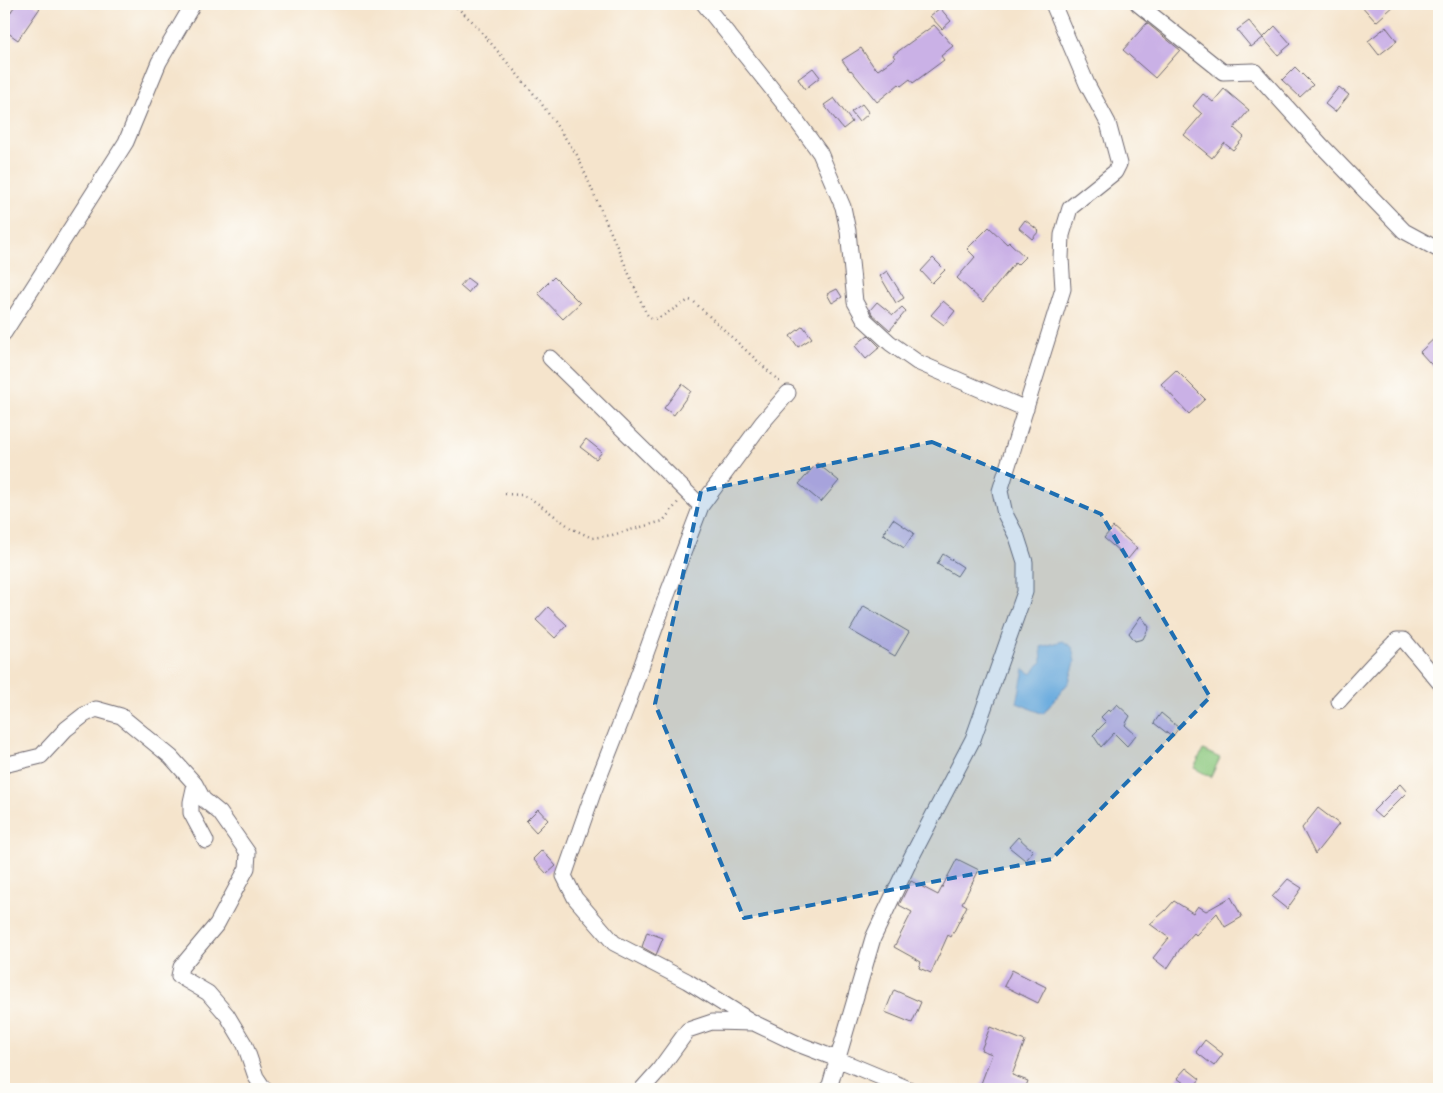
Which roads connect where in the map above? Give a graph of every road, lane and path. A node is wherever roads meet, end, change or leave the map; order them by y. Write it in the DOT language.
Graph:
graph roads {
  1 [pos="193,4"];
  2 [pos="453,4"];
  3 [pos="704,4"];
  4 [pos="1053,4"];
  5 [pos="1138,4"];
  6 [pos="1439,250"];
  7 [pos="4,334"];
  8 [pos="550,358"];
  9 [pos="788,393"];
  10 [pos="1026,409"];
  11 [pos="686,492"];
  12 [pos="505,494"];
  13 [pos="701,506"];
  14 [pos="1439,682"];
  15 [pos="1339,702"];
  16 [pos="4,765"];
  17 [pos="194,784"];
  18 [pos="206,841"];
  19 [pos="754,1023"];
  20 [pos="837,1058"];
  21 [pos="264,1089"];
  22 [pos="642,1089"];
  23 [pos="827,1089"];
  24 [pos="909,1089"];
  1 -- 7 [label="street"];
  2 -- 9 [label="path"];
  3 -- 10 [label="street"];
  4 -- 10 [label="street"];
  5 -- 6 [label="street"];
  8 -- 11 [label="street"];
  9 -- 13 [label="street"];
  10 -- 20 [label="street"];
  11 -- 12 [label="path"];
  11 -- 13 [label="street"];
  13 -- 19 [label="street"];
  14 -- 15 [label="street"];
  16 -- 17 [label="street"];
  17 -- 18 [label="street"];
  17 -- 21 [label="street"];
  19 -- 20 [label="street"];
  19 -- 22 [label="street"];
  20 -- 23 [label="street"];
  20 -- 24 [label="street"];
}
